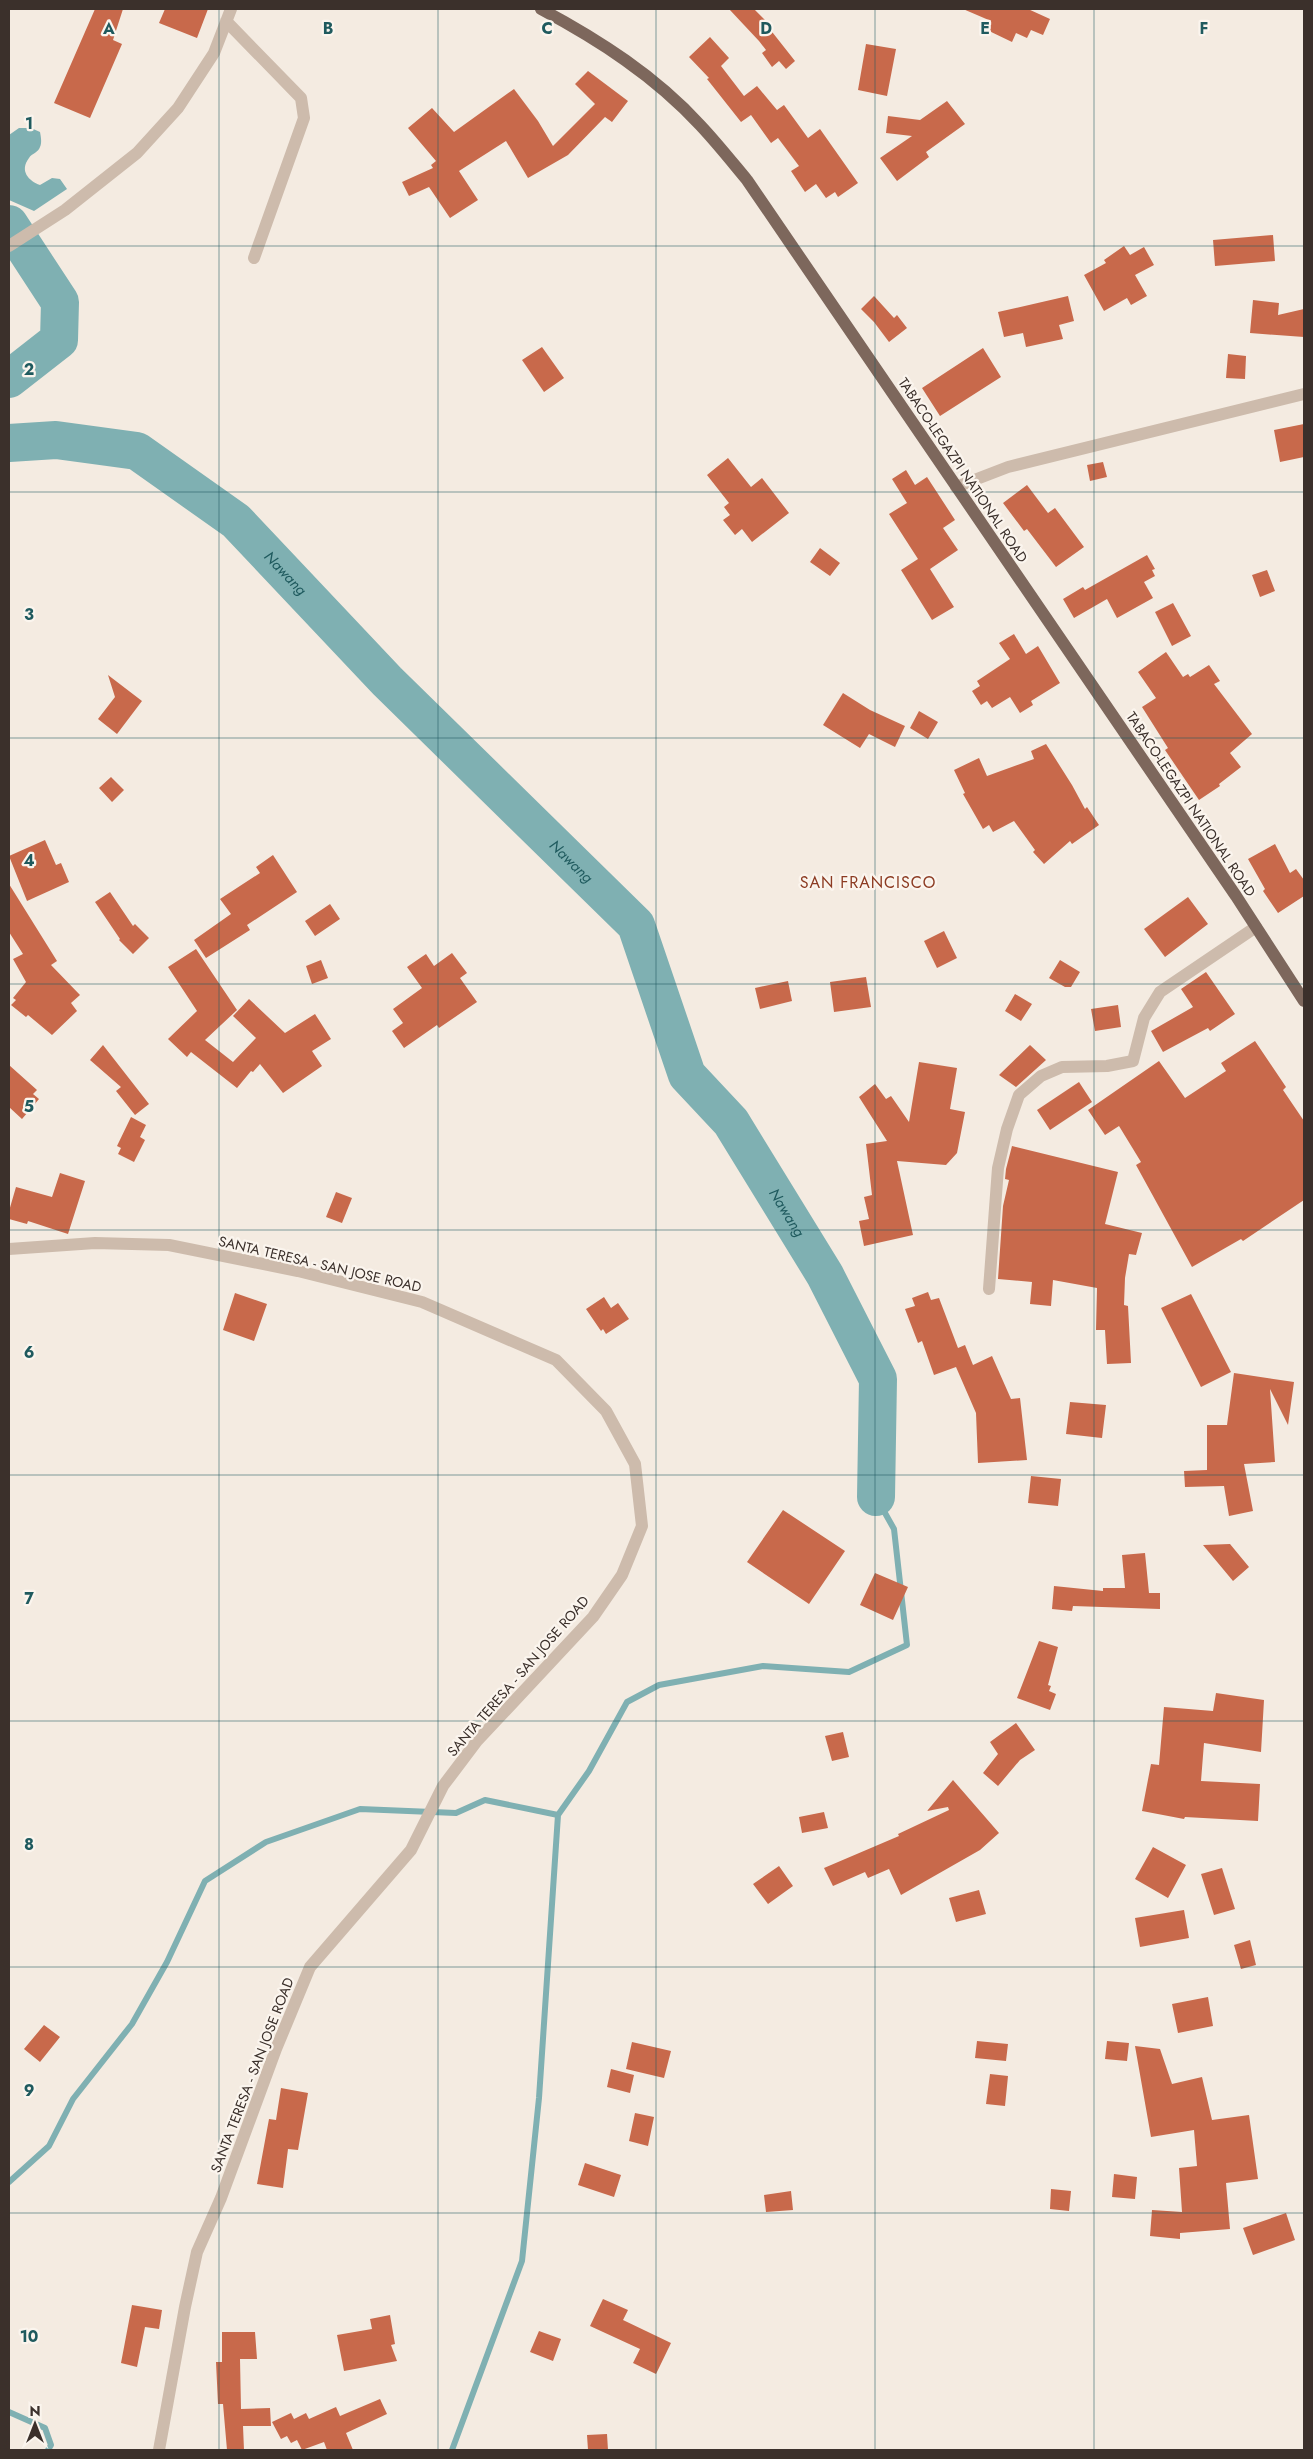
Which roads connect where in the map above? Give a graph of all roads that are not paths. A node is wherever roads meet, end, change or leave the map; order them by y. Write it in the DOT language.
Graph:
graph roads {
  1 [pos="231,9"];
  2 [pos="541,9"];
  3 [pos="226,21"];
  4 [pos="9,246"];
  5 [pos="254,258"];
  6 [pos="1304,394"];
  7 [pos="956,486"];
  8 [pos="1256,927"];
  9 [pos="1304,1001"];
  10 [pos="9,1249"];
  11 [pos="989,1288"];
  12 [pos="159,2450"];
  1 -- 3 [label="street"];
  2 -- 7 [label="main road, TABACO-LEGAZPI NATIONAL ROAD"];
  3 -- 4 [label="street"];
  3 -- 5 [label="street"];
  6 -- 7 [label="street"];
  7 -- 8 [label="main road, TABACO-LEGAZPI NATIONAL ROAD"];
  8 -- 9 [label="main road, TABACO-LEGAZPI NATIONAL ROAD"];
  8 -- 11 [label="street"];
  10 -- 12 [label="street, SANTA TERESA - SAN JOSE ROAD"];
}
